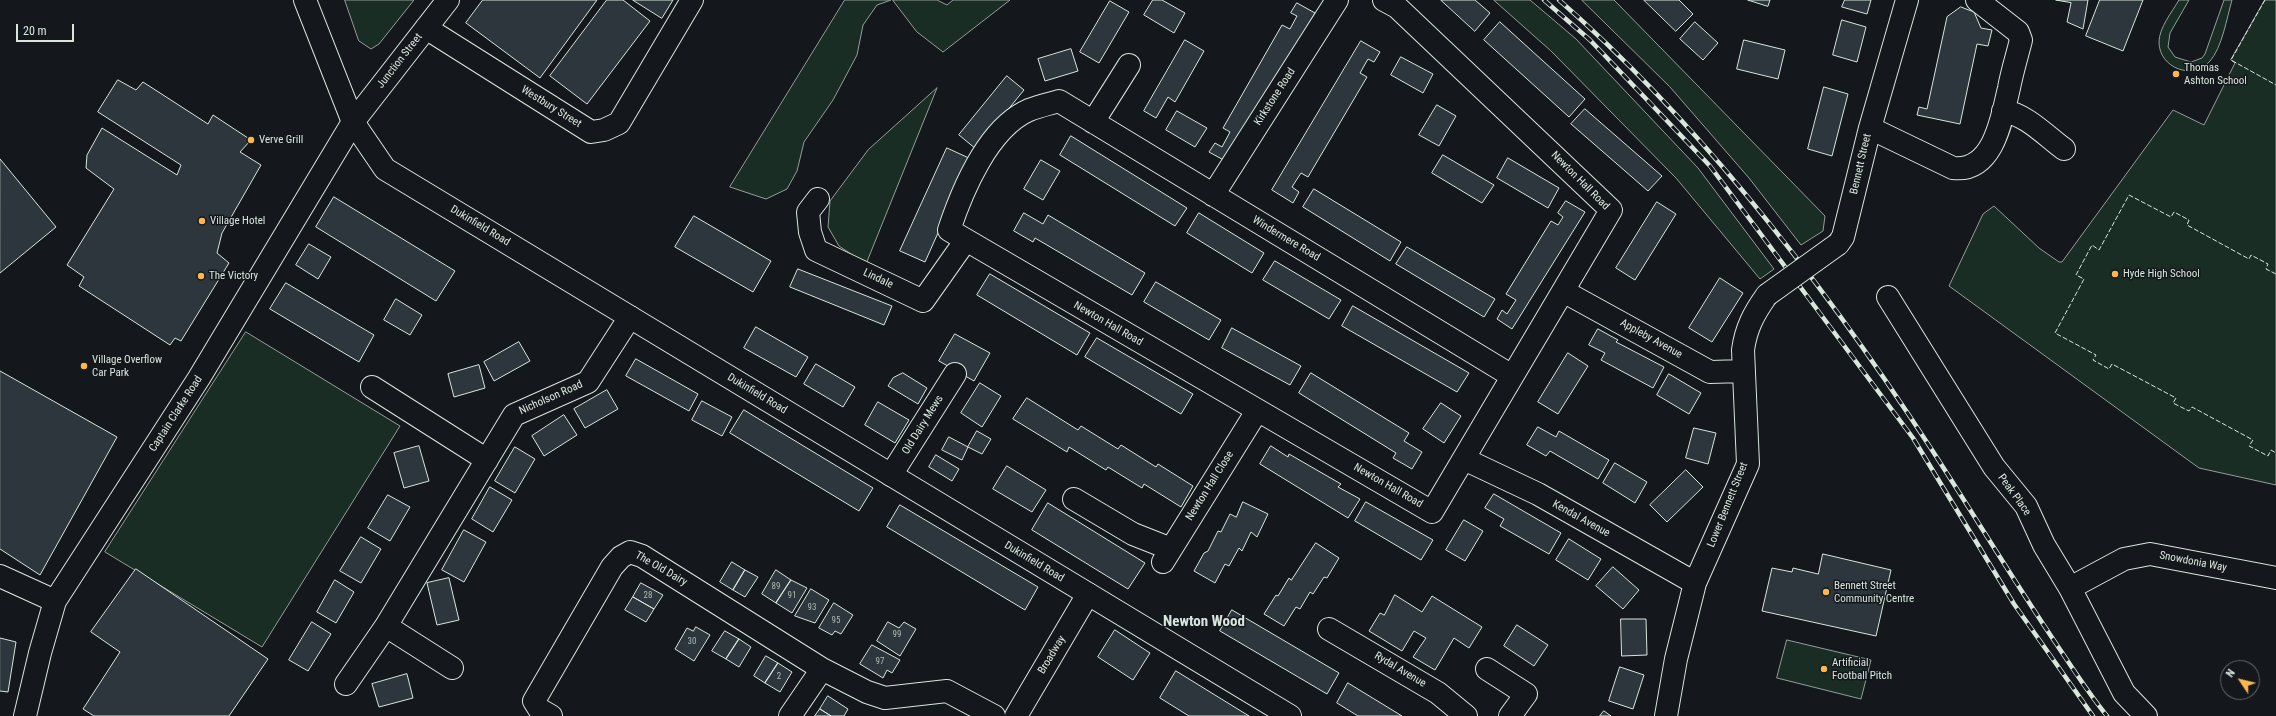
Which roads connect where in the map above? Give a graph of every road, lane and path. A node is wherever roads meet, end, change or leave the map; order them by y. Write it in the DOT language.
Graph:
graph roads {
  1 [pos="305,0"];
  2 [pos="448,0"];
  3 [pos="692,0"];
  4 [pos="1338,0"];
  5 [pos="1384,0"];
  6 [pos="1906,0"];
  7 [pos="1977,0"];
  8 [pos="426,28"];
  9 [pos="1129,65"];
  10 [pos="1059,101"];
  11 [pos="2003,112"];
  12 [pos="353,122"];
  13 [pos="1093,122"];
  14 [pos="1870,128"];
  15 [pos="2064,149"];
  16 [pos="1213,195"];
  17 [pos="818,199"];
  18 [pos="966,240"];
  19 [pos="1563,291"];
  20 [pos="1767,295"];
  21 [pos="1888,297"];
  22 [pos="630,317"];
  23 [pos="1742,371"];
  24 [pos="955,374"];
  25 [pos="1512,376"];
  26 [pos="372,387"];
  27 [pos="1257,411"];
  28 [pos="1464,459"];
  29 [pos="487,460"];
  30 [pos="891,475"];
  31 [pos="1074,500"];
  32 [pos="0,576"];
  33 [pos="2276,578"];
  34 [pos="1695,583"];
  35 [pos="2070,588"];
  36 [pos="1088,594"];
  37 [pos="55,600"];
  38 [pos="386,626"];
  39 [pos="1329,629"];
  40 [pos="452,668"];
  41 [pos="822,669"];
  42 [pos="1487,669"];
  43 [pos="346,684"];
  44 [pos="25,716"];
  45 [pos="551,716"];
  46 [pos="790,716"];
  47 [pos="994,716"];
  48 [pos="1016,716"];
  49 [pos="1290,716"];
  50 [pos="1466,716"];
  51 [pos="1510,716"];
  52 [pos="1666,716"];
  53 [pos="2146,716"];
  1 -- 12 [label="street, Dukinfield Road"];
  2 -- 8 [label="street, Junction Street"];
  3 -- 8 [label="street, Westbury Street"];
  4 -- 16 [label="street, Kirkstone Road"];
  5 -- 19 [label="street, Newton Hall Road"];
  6 -- 14 [label="street, Bennett Street"];
  7 -- 11 [label="street"];
  8 -- 12 [label="street, Junction Street"];
  9 -- 13 [label="street"];
  10 -- 13 [label="street, Windermere Road"];
  10 -- 18 [label="street, Newton Hall Road"];
  11 -- 14 [label="street"];
  11 -- 15 [label="street"];
  12 -- 22 [label="street, Dukinfield Road"];
  12 -- 37 [label="street, Captain Clarke Road"];
  13 -- 16 [label="street, Windermere Road"];
  14 -- 20 [label="street, Bennett Street, bridge"];
  16 -- 25 [label="street, Windermere Road"];
  17 -- 18 [label="street, Lindale"];
  18 -- 27 [label="street, Newton Hall Road"];
  19 -- 23 [label="street, Appleby Avenue"];
  19 -- 25 [label="street, Newton Hall Road"];
  20 -- 23 [label="street, Lower Bennett Street"];
  21 -- 35 [label="street, Peak Place"];
  22 -- 29 [label="street, Nicholson Road"];
  22 -- 30 [label="street, Dukinfield Road"];
  23 -- 34 [label="street, Lower Bennett Street"];
  24 -- 30 [label="street, Old Dairy Mews"];
  25 -- 28 [label="street, Newton Hall Road"];
  26 -- 29 [label="street"];
  27 -- 28 [label="street, Newton Hall Road"];
  27 -- 31 [label="street, Newton Hall Close"];
  28 -- 34 [label="street, Kendal Avenue"];
  29 -- 38 [label="street, Nicholson Road"];
  30 -- 36 [label="street, Dukinfield Road"];
  32 -- 37 [label="street"];
  33 -- 35 [label="street, Snowdonia Way"];
  34 -- 52 [label="street, Lower Bennett Street"];
  35 -- 53 [label="street, Peak Place"];
  36 -- 48 [label="street, Broadway"];
  36 -- 49 [label="street, Dukinfield Road"];
  37 -- 44 [label="street, Captain Clarke Road"];
  38 -- 40 [label="street"];
  38 -- 43 [label="street, Nicholson Road"];
  39 -- 50 [label="street, Rydal Avenue"];
  41 -- 45 [label="street, The Old Dairy"];
  41 -- 46 [label="street"];
  41 -- 47 [label="street, The Old Dairy"];
  42 -- 51 [label="street"];
}
